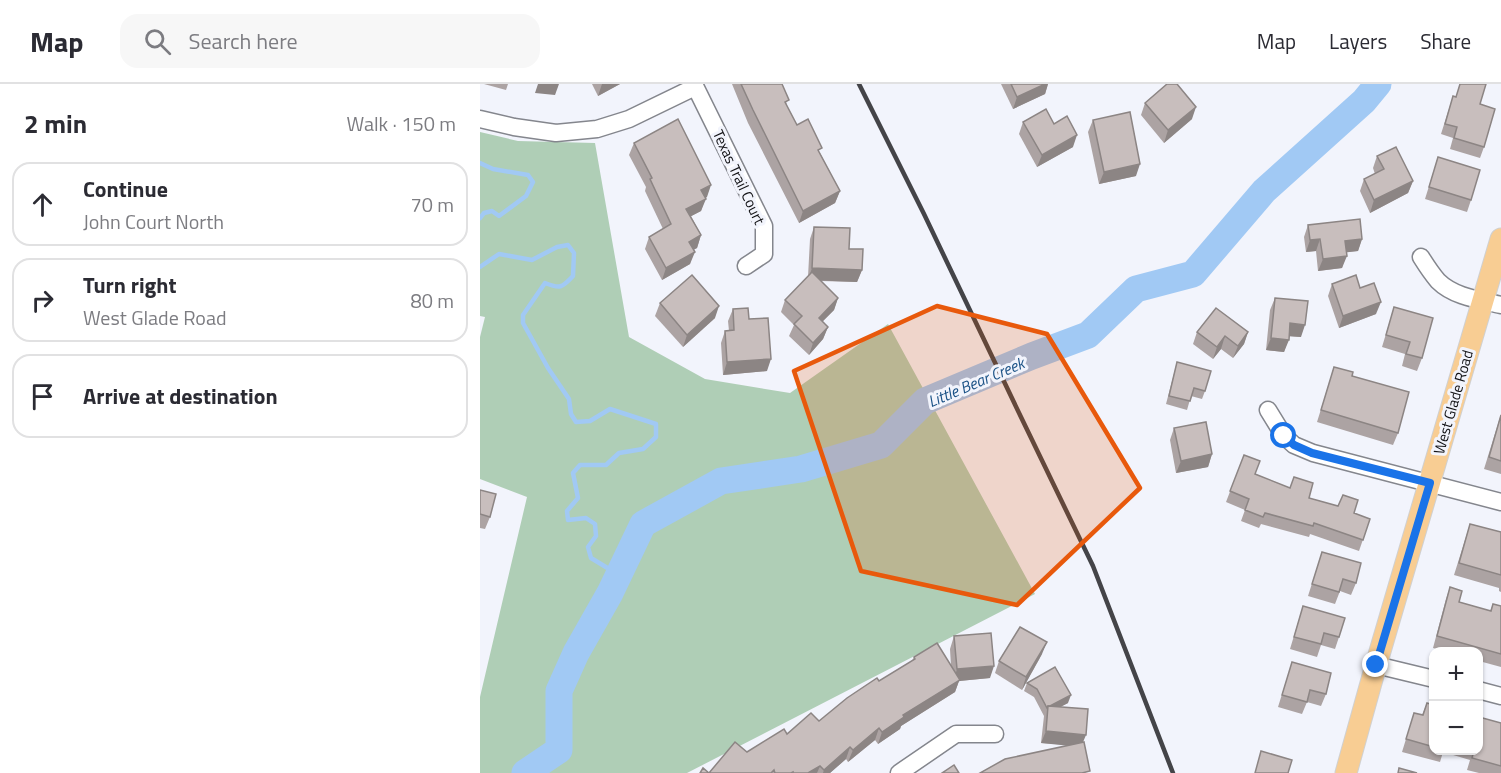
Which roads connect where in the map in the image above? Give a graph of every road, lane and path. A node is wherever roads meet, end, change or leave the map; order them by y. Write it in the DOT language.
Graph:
graph roads {
  1 [pos="694,86"];
  2 [pos="480,119"];
  3 [pos="1501,239"];
  4 [pos="1421,257"];
  5 [pos="746,266"];
  6 [pos="1492,303"];
  7 [pos="1268,410"];
  8 [pos="1430,483"];
  9 [pos="1501,502"];
  10 [pos="1376,665"];
  11 [pos="1429,678"];
  12 [pos="1483,691"];
  13 [pos="1501,696"];
  14 [pos="995,734"];
  15 [pos="899,773"];
  16 [pos="1346,773"];
  1 -- 2 [label="street"];
  1 -- 5 [label="street, Texas Trail Court"];
  3 -- 6 [label="main road, West Glade Road"];
  4 -- 6 [label="street"];
  6 -- 8 [label="main road, West Glade Road"];
  7 -- 8 [label="street"];
  8 -- 9 [label="street"];
  8 -- 10 [label="main road, West Glade Road"];
  10 -- 11 [label="street"];
  10 -- 16 [label="main road, West Glade Road"];
  12 -- 13 [label="street"];
  14 -- 15 [label="street"];
}
